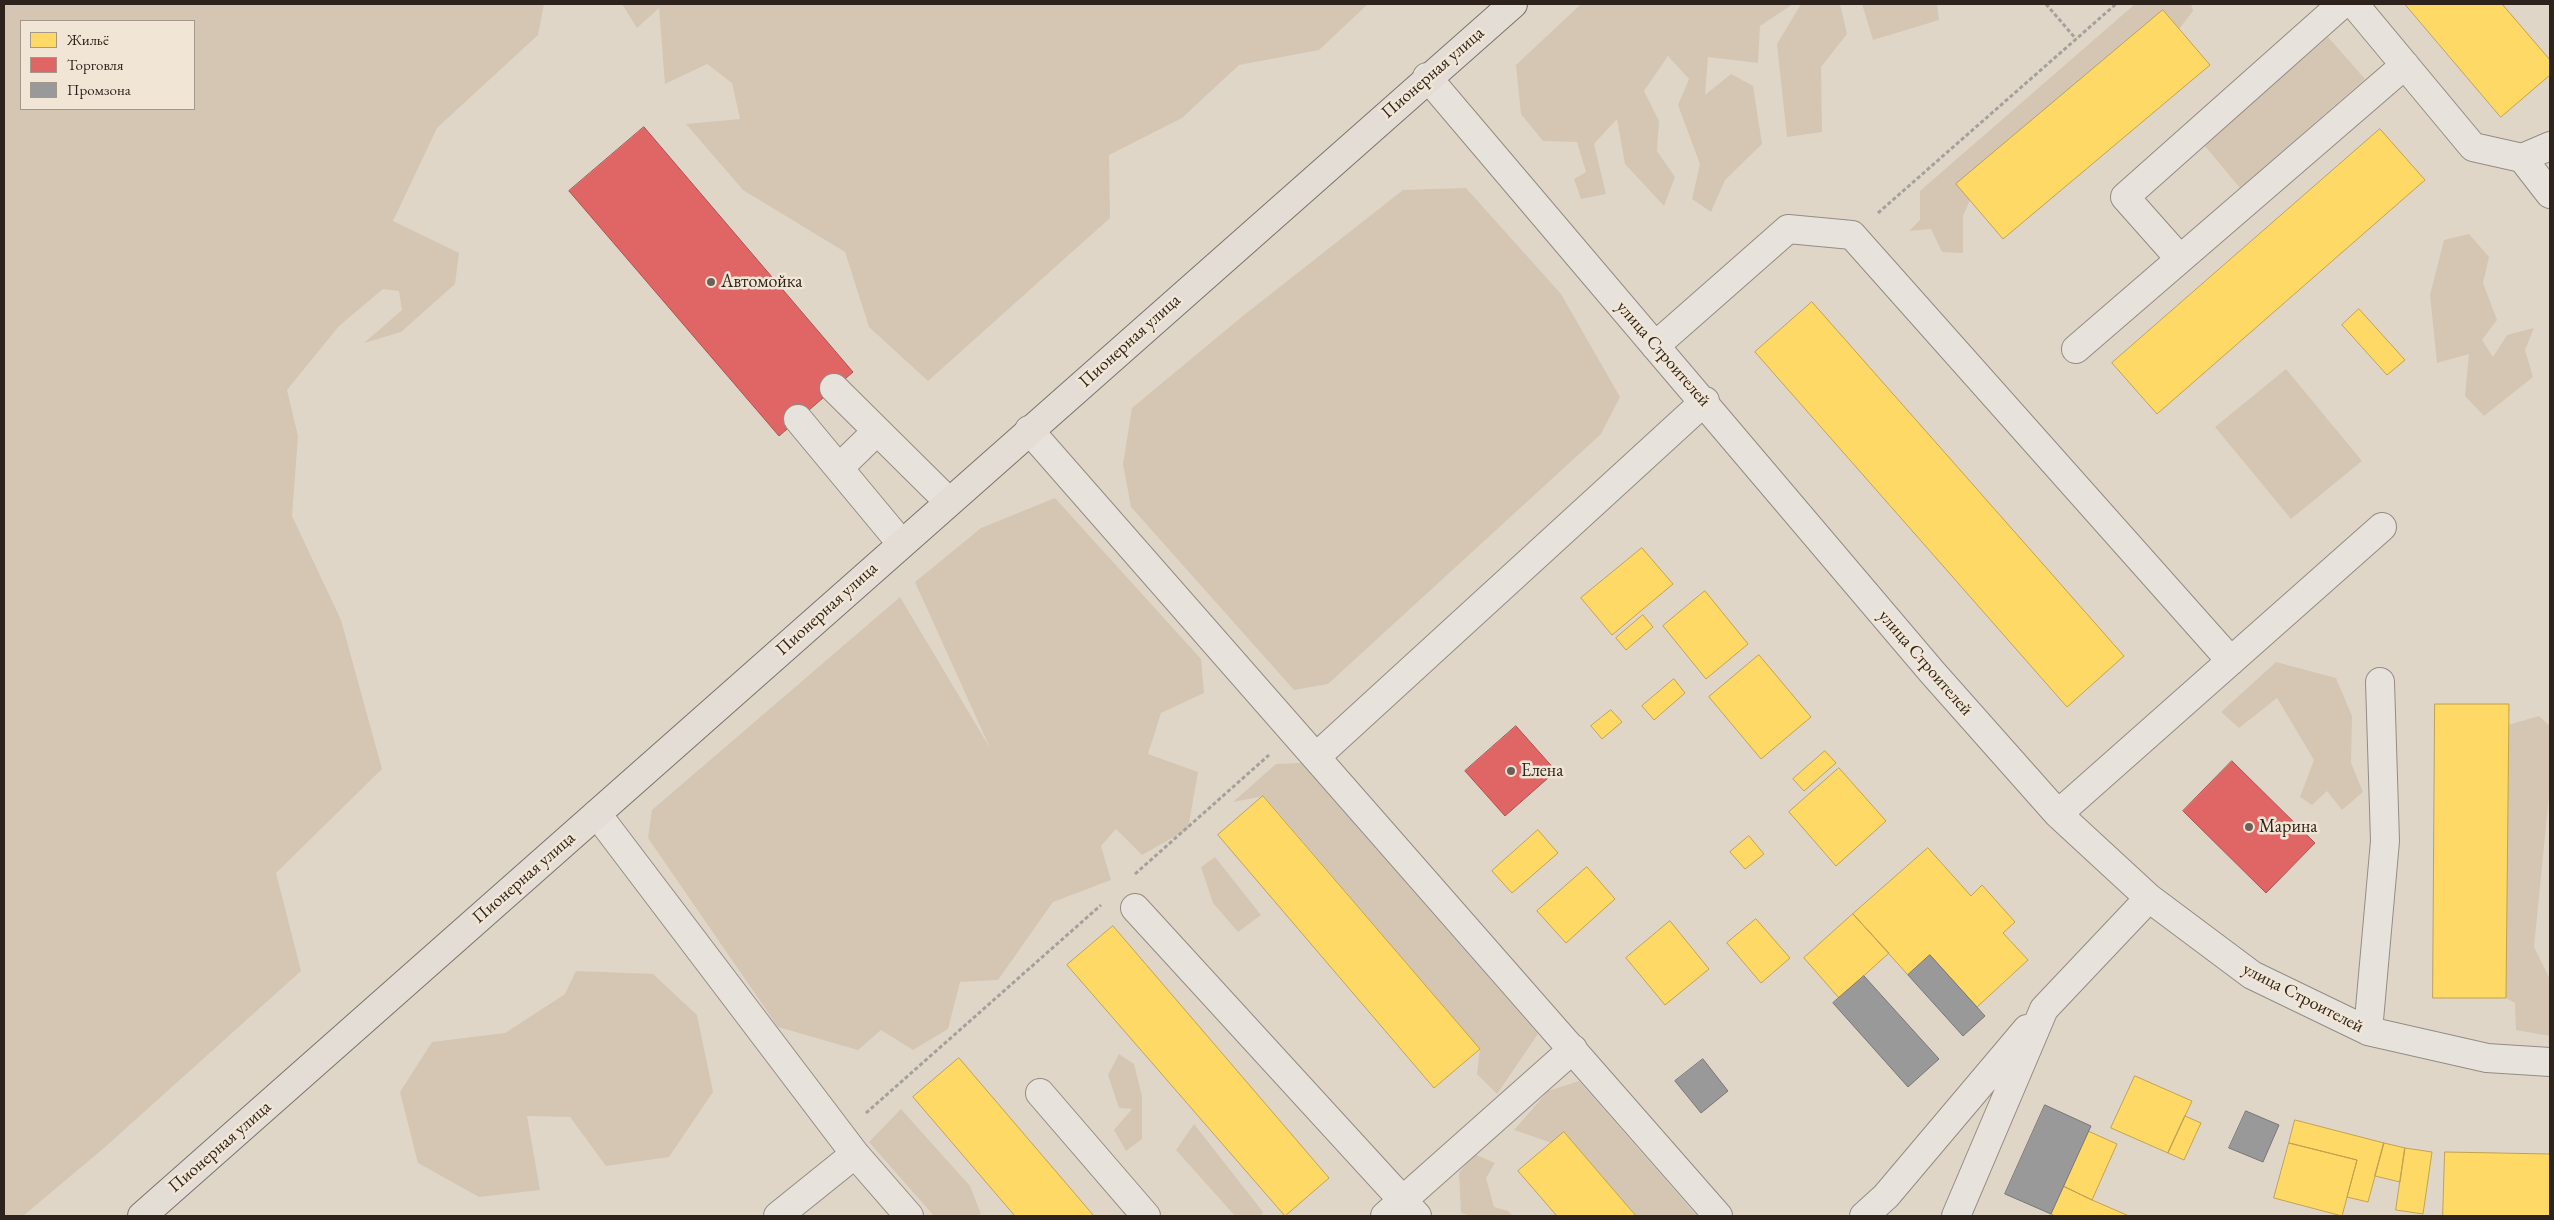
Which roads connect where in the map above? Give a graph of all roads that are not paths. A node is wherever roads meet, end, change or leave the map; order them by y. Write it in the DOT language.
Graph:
graph roads {
  1 [pos="1513,4"];
  2 [pos="2342,4"];
  3 [pos="2354,4"];
  4 [pos="2405,65"];
  5 [pos="1427,77"];
  6 [pos="2550,146"];
  7 [pos="2522,158"];
  8 [pos="2550,194"];
  9 [pos="2180,259"];
  10 [pos="1655,346"];
  11 [pos="2076,349"];
  12 [pos="834,388"];
  13 [pos="1705,401"];
  14 [pos="798,419"];
  15 [pos="1029,430"];
  16 [pos="877,431"];
  17 [pos="839,468"];
  18 [pos="948,501"];
  19 [pos="2382,527"];
  20 [pos="901,543"];
  21 [pos="2231,660"];
  22 [pos="2380,682"];
  23 [pos="1316,756"];
  24 [pos="596,814"];
  25 [pos="2058,814"];
  26 [pos="2149,898"];
  27 [pos="1135,908"];
  28 [pos="2044,1009"];
  29 [pos="2368,1031"];
  30 [pos="1573,1049"];
  31 [pos="2550,1062"];
  32 [pos="1040,1093"];
  33 [pos="848,1144"];
  34 [pos="1402,1211"];
  35 [pos="142,1216"];
  36 [pos="778,1216"];
  37 [pos="909,1216"];
  38 [pos="1146,1216"];
  39 [pos="1718,1216"];
  40 [pos="1864,1216"];
  41 [pos="1956,1216"];
  1 -- 5 [label="main road, Пионерная улица"];
  2 -- 9 [label="street"];
  3 -- 4 [label="street"];
  4 -- 7 [label="street"];
  4 -- 9 [label="street"];
  5 -- 10 [label="street, улица Строителей"];
  5 -- 15 [label="main road, Пионерная улица"];
  6 -- 7 [label="street"];
  7 -- 8 [label="street"];
  9 -- 11 [label="street"];
  10 -- 13 [label="street, улица Строителей"];
  10 -- 21 [label="street"];
  12 -- 16 [label="street"];
  13 -- 23 [label="street"];
  13 -- 25 [label="street, улица Строителей"];
  14 -- 17 [label="street"];
  15 -- 18 [label="main road, Пионерная улица"];
  15 -- 23 [label="street"];
  16 -- 17 [label="street"];
  16 -- 18 [label="street"];
  17 -- 20 [label="street"];
  18 -- 20 [label="main road, Пионерная улица"];
  19 -- 21 [label="street"];
  20 -- 24 [label="main road, Пионерная улица"];
  21 -- 25 [label="street"];
  22 -- 29 [label="street"];
  23 -- 30 [label="street"];
  24 -- 33 [label="street"];
  24 -- 35 [label="main road, Пионерная улица"];
  25 -- 26 [label="street, улица Строителей"];
  26 -- 28 [label="street"];
  26 -- 29 [label="street, улица Строителей"];
  27 -- 34 [label="street"];
  28 -- 40 [label="street"];
  28 -- 41 [label="street"];
  29 -- 31 [label="street, улица Строителей"];
  30 -- 34 [label="street"];
  30 -- 39 [label="street"];
  32 -- 38 [label="street"];
  33 -- 36 [label="street"];
  33 -- 37 [label="street"];
}
